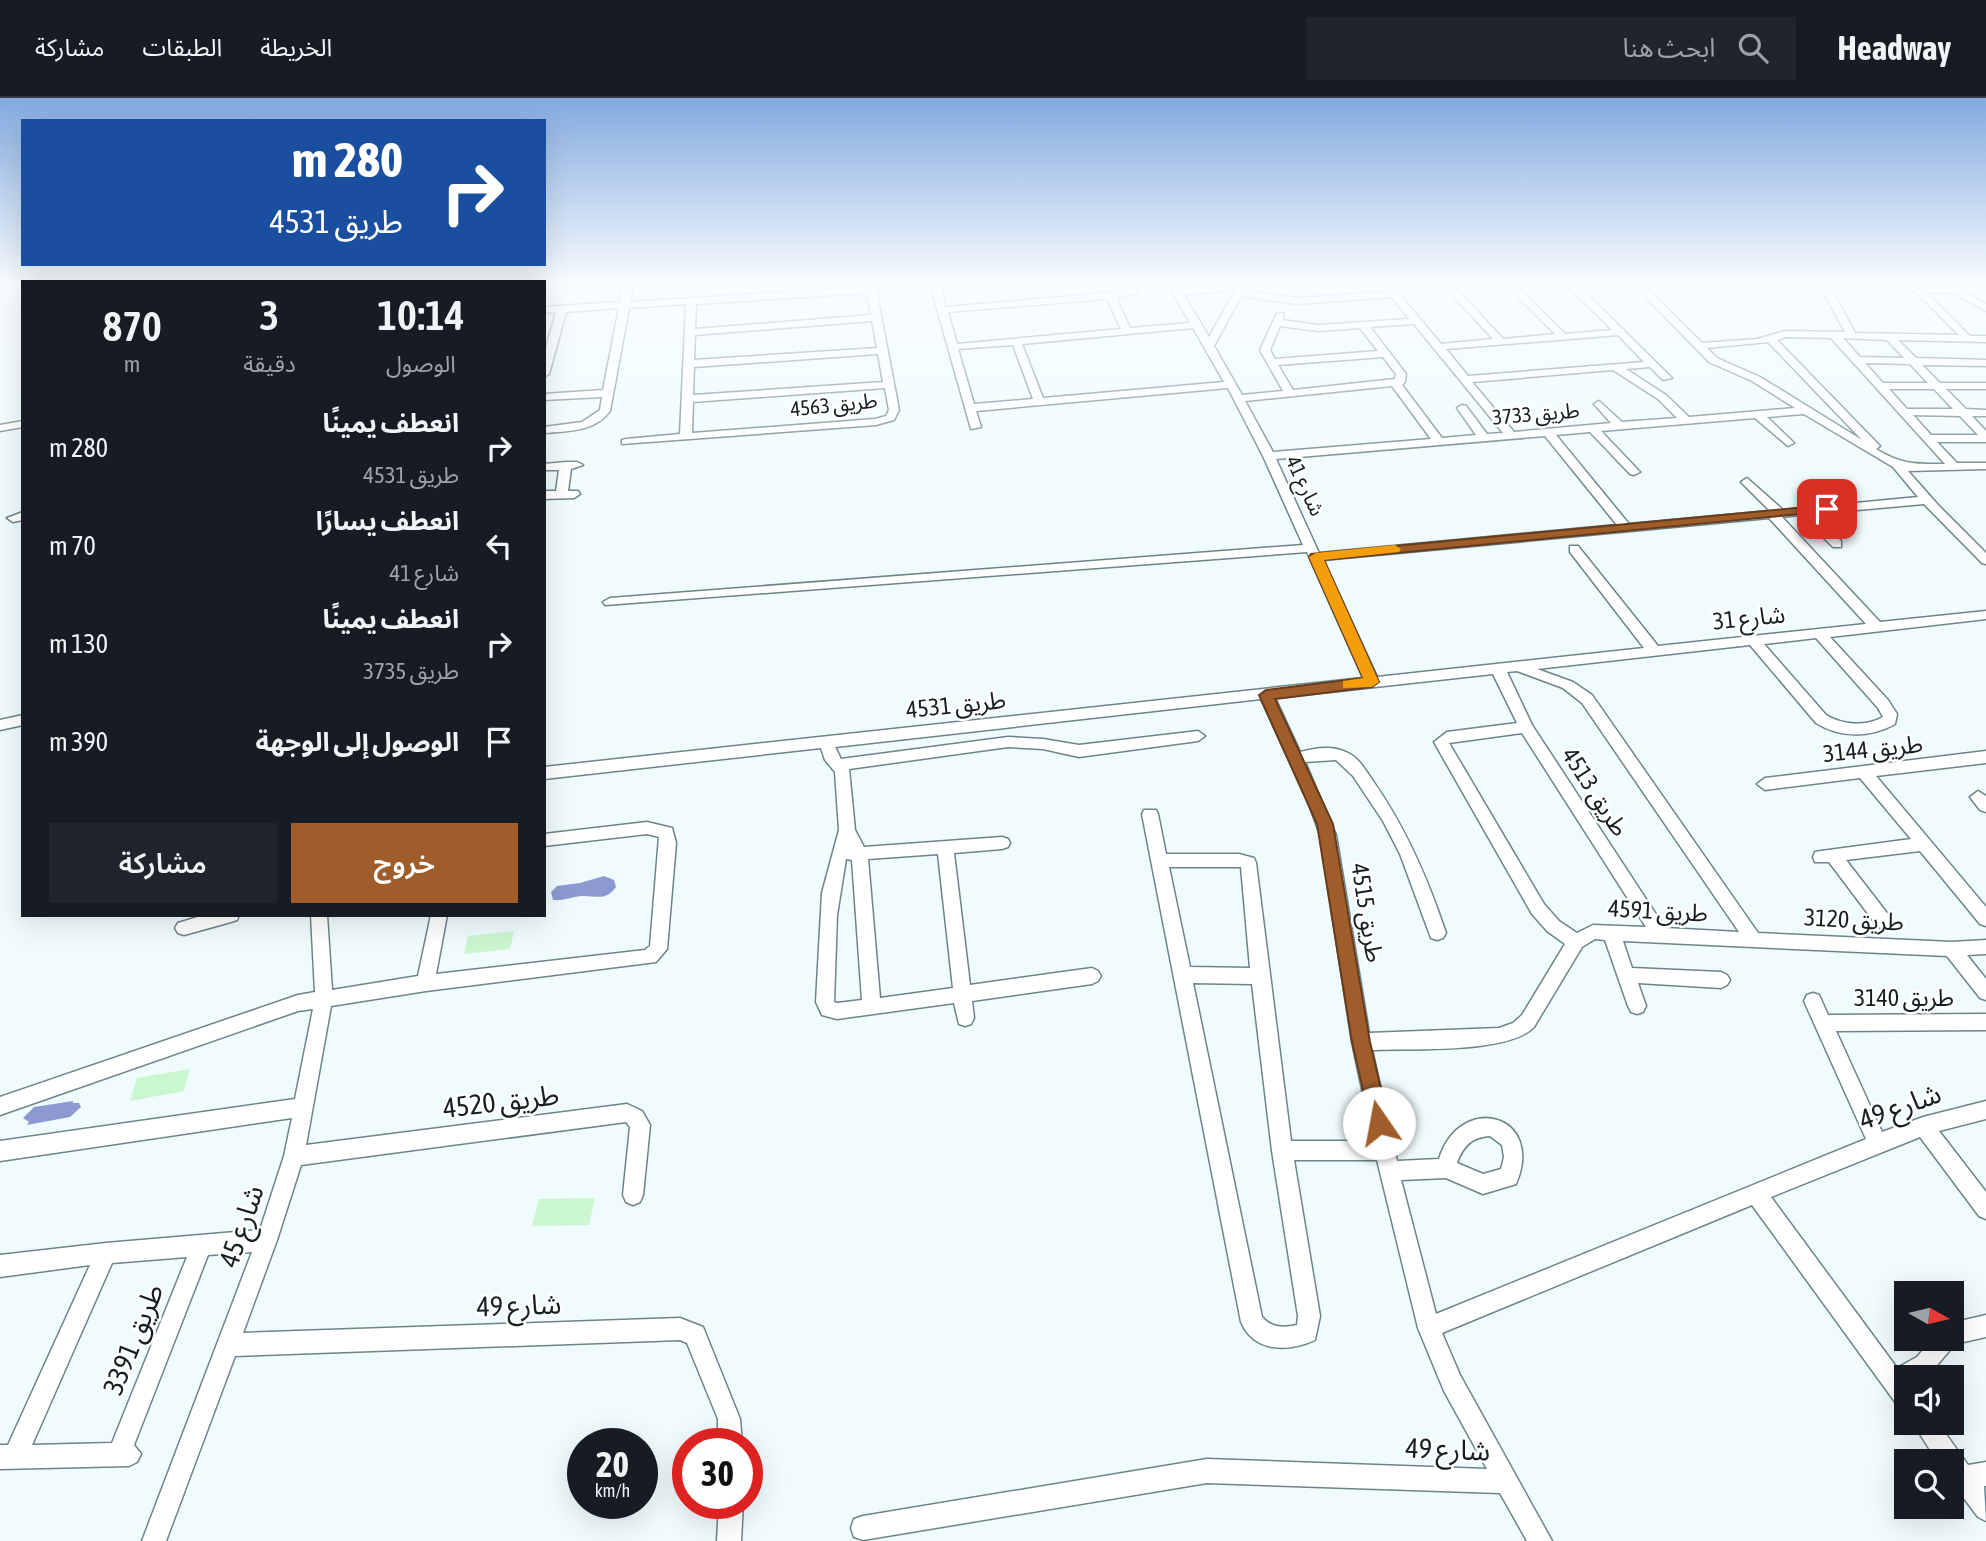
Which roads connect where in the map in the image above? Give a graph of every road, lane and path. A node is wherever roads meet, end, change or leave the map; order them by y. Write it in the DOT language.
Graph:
graph roads {
  1 [pos="616,351"];
  2 [pos="688,351"];
  3 [pos="878,351"];
  4 [pos="883,351"];
  5 [pos="953,351"];
  6 [pos="1020,351"];
  7 [pos="1210,351"];
  8 [pos="1268,351"];
  9 [pos="1383,351"];
  10 [pos="1442,351"];
  11 [pos="1640,351"];
  12 [pos="1704,351"];
  13 [pos="1783,351"];
  14 [pos="1849,351"];
  15 [pos="1903,351"];
  16 [pos="1949,351"];
  17 [pos="1385,354"];
  18 [pos="1857,360"];
  19 [pos="1270,362"];
  20 [pos="1913,362"];
  21 [pos="1652,363"];
  22 [pos="1961,363"];
  23 [pos="1986,363"];
  24 [pos="687,364"];
  25 [pos="1615,367"];
  26 [pos="1667,377"];
  27 [pos="1465,379"];
  28 [pos="1396,384"];
  29 [pos="889,385"];
  30 [pos="1227,386"];
  31 [pos="1881,386"];
  32 [pos="1937,386"];
  33 [pos="1985,387"];
  34 [pos="608,393"];
  35 [pos="1290,394"];
  36 [pos="546,397"];
  37 [pos="1240,398"];
  38 [pos="686,399"];
  39 [pos="1039,402"];
  40 [pos="1599,404"];
  41 [pos="970,408"];
  42 [pos="1462,408"];
  43 [pos="1807,410"];
  44 [pos="1903,412"];
  45 [pos="1963,413"];
  46 [pos="1986,413"];
  47 [pos="1759,415"];
  48 [pos="1687,421"];
  49 [pos="21,424"];
  50 [pos="975,427"];
  51 [pos="1620,427"];
  52 [pos="0,428"];
  53 [pos="1593,429"];
  54 [pos="546,430"];
  55 [pos="1549,433"];
  56 [pos="686,436"];
  57 [pos="1512,436"];
  58 [pos="1484,438"];
  59 [pos="1928,438"];
  60 [pos="1986,438"];
  61 [pos="626,442"];
  62 [pos="1439,442"];
  63 [pos="1788,443"];
  64 [pos="1878,455"];
  65 [pos="1269,456"];
  66 [pos="1898,466"];
  67 [pos="1953,466"];
  68 [pos="1986,466"];
  69 [pos="546,467"];
  70 [pos="1634,472"];
  71 [pos="1747,482"];
  72 [pos="546,495"];
  73 [pos="1926,500"];
  74 [pos="1802,511"];
  75 [pos="1775,514"];
  76 [pos="1626,528"];
  77 [pos="1837,544"];
  78 [pos="1574,549"];
  79 [pos="1314,552"];
  80 [pos="1986,560"];
  81 [pos="610,602"];
  82 [pos="1986,615"];
  83 [pos="1877,627"];
  84 [pos="1821,634"];
  85 [pos="1754,641"];
  86 [pos="1655,652"];
  87 [pos="1518,667"];
  88 [pos="1498,669"];
  89 [pos="1372,682"];
  90 [pos="1266,695"];
  91 [pos="21,720"];
  92 [pos="0,725"];
  93 [pos="1526,727"];
  94 [pos="1198,736"];
  95 [pos="827,742"];
  96 [pos="1986,757"];
  97 [pos="1296,758"];
  98 [pos="839,765"];
  99 [pos="1864,772"];
  100 [pos="546,773"];
  101 [pos="1765,784"];
  102 [pos="1150,814"];
  103 [pos="847,830"];
  104 [pos="546,841"];
  105 [pos="1002,843"];
  106 [pos="1924,844"];
  107 [pos="945,847"];
  108 [pos="859,853"];
  109 [pos="837,855"];
  110 [pos="1161,861"];
  111 [pos="224,917"];
  112 [pos="319,917"];
  113 [pos="439,917"];
  114 [pos="1986,919"];
  115 [pos="1884,922"];
  116 [pos="184,928"];
  117 [pos="1611,932"];
  118 [pos="1437,933"];
  119 [pos="1660,935"];
  120 [pos="1754,940"];
  121 [pos="1576,942"];
  122 [pos="1986,947"];
  123 [pos="1952,949"];
  124 [pos="1184,975"];
  125 [pos="1626,975"];
  126 [pos="1092,976"];
  127 [pos="1259,976"];
  128 [pos="1721,980"];
  129 [pos="426,983"];
  130 [pos="1986,992"];
  131 [pos="963,993"];
  132 [pos="324,997"];
  133 [pos="1813,1001"];
  134 [pos="1637,1006"];
  135 [pos="872,1007"];
  136 [pos="965,1018"];
  137 [pos="1986,1022"];
  138 [pos="1823,1023"];
  139 [pos="1361,1042"];
  140 [pos="0,1106"];
  141 [pos="303,1107"];
  142 [pos="1986,1110"];
  143 [pos="1923,1126"];
  144 [pos="1878,1144"];
  145 [pos="1385,1150"];
  146 [pos="0,1151"];
  147 [pos="1282,1151"];
  148 [pos="294,1156"];
  149 [pos="1446,1168"];
  150 [pos="1389,1171"];
  151 [pos="1757,1194"];
  152 [pos="633,1195"];
  153 [pos="1986,1209"];
  154 [pos="267,1240"];
  155 [pos="202,1245"];
  156 [pos="106,1253"];
  157 [pos="0,1266"];
  158 [pos="1986,1326"];
  159 [pos="1429,1328"];
  160 [pos="1964,1331"];
  161 [pos="228,1345"];
  162 [pos="1894,1382"];
  163 [pos="730,1428"];
  164 [pos="1936,1435"];
  165 [pos="8,1457"];
  166 [pos="1975,1475"];
  167 [pos="1508,1481"];
  168 [pos="1986,1509"];
  169 [pos="863,1528"];
  170 [pos="154,1541"];
  171 [pos="1540,1541"];
  1 -- 34 [label="street"];
  2 -- 24 [label="street"];
  3 -- 24 [label="street"];
  4 -- 29 [label="street, طريق 4563"];
  5 -- 41 [label="street"];
  6 -- 39 [label="street"];
  7 -- 30 [label="street, شارع 41"];
  8 -- 19 [label="street"];
  9 -- 17 [label="street"];
  10 -- 27 [label="street"];
  11 -- 21 [label="street"];
  12 -- 43 [label="street"];
  13 -- 64 [label="street"];
  14 -- 18 [label="street"];
  15 -- 20 [label="street"];
  16 -- 22 [label="street"];
  17 -- 19 [label="street"];
  17 -- 28 [label="street"];
  18 -- 20 [label="street"];
  18 -- 31 [label="street"];
  19 -- 35 [label="street"];
  20 -- 22 [label="street"];
  20 -- 32 [label="street"];
  21 -- 25 [label="street"];
  21 -- 26 [label="street"];
  22 -- 23 [label="street"];
  22 -- 33 [label="street"];
  24 -- 38 [label="street"];
  25 -- 27 [label="street"];
  25 -- 48 [label="street"];
  27 -- 57 [label="street"];
  28 -- 35 [label="street"];
  28 -- 62 [label="street"];
  29 -- 38 [label="street"];
  29 -- 56 [label="street, طريق 4563"];
  30 -- 37 [label="street, شارع 41"];
  30 -- 39 [label="street"];
  31 -- 32 [label="street"];
  31 -- 44 [label="street"];
  32 -- 33 [label="street"];
  32 -- 45 [label="street"];
  34 -- 36 [label="street"];
  34 -- 54 [label="street"];
  35 -- 37 [label="street"];
  37 -- 65 [label="street, شارع 41"];
  38 -- 56 [label="street"];
  39 -- 41 [label="street"];
  40 -- 51 [label="street"];
  41 -- 50 [label="street"];
  42 -- 58 [label="street"];
  43 -- 47 [label="street, طريق 3733"];
  43 -- 64 [label="street"];
  44 -- 45 [label="street"];
  44 -- 59 [label="street"];
  45 -- 46 [label="street"];
  45 -- 60 [label="street"];
  47 -- 48 [label="street, طريق 3733"];
  47 -- 63 [label="street"];
  48 -- 51 [label="street, طريق 3733"];
  49 -- 52 [label="street"];
  51 -- 53 [label="street, طريق 3733"];
  53 -- 55 [label="street, طريق 3733"];
  53 -- 70 [label="street"];
  55 -- 57 [label="street, طريق 3733"];
  55 -- 76 [label="street"];
  56 -- 61 [label="street"];
  57 -- 58 [label="street, طريق 3733"];
  58 -- 62 [label="street, طريق 3733"];
  59 -- 60 [label="street"];
  59 -- 67 [label="street"];
  62 -- 65 [label="street, طريق 3733"];
  64 -- 66 [label="street"];
  65 -- 79 [label="street, شارع 41"];
  66 -- 67 [label="street"];
  66 -- 73 [label="street"];
  67 -- 68 [label="street"];
  69 -- 72 [label="street"];
  71 -- 75 [label="street"];
  73 -- 74 [label="street"];
  73 -- 80 [label="street"];
  74 -- 75 [label="street"];
  74 -- 77 [label="street"];
  75 -- 76 [label="street"];
  75 -- 83 [label="street"];
  76 -- 79 [label="street"];
  78 -- 86 [label="street"];
  79 -- 81 [label="street"];
  79 -- 89 [label="street, شارع 41"];
  82 -- 83 [label="street, شارع 31"];
  83 -- 84 [label="street, شارع 31"];
  84 -- 85 [label="street, شارع 31"];
  84 -- 85 [label="street"];
  85 -- 86 [label="street, شارع 31"];
  86 -- 87 [label="street, شارع 31"];
  87 -- 88 [label="street, شارع 31"];
  87 -- 120 [label="street, شارع 31"];
  88 -- 89 [label="street, شارع 31"];
  88 -- 93 [label="street, طريق 4513"];
  89 -- 90 [label="street, طريق 4531"];
  90 -- 95 [label="street, طريق 4531"];
  90 -- 97 [label="street, طريق 4515"];
  91 -- 92 [label="street"];
  93 -- 119 [label="street, طريق 4513"];
  93 -- 121 [label="street"];
  94 -- 98 [label="street"];
  95 -- 98 [label="street"];
  95 -- 100 [label="street, طريق 4531"];
  96 -- 99 [label="street, طريق 3144"];
  97 -- 118 [label="street"];
  97 -- 139 [label="street, طريق 4515"];
  98 -- 103 [label="street"];
  99 -- 101 [label="street, طريق 3144"];
  99 -- 106 [label="street"];
  102 -- 110 [label="street"];
  103 -- 108 [label="street"];
  103 -- 109 [label="street"];
  104 -- 129 [label="street"];
  105 -- 107 [label="street"];
  106 -- 114 [label="street"];
  106 -- 115 [label="street"];
  107 -- 108 [label="street"];
  107 -- 131 [label="street"];
  108 -- 109 [label="street"];
  108 -- 135 [label="street"];
  109 -- 135 [label="street"];
  110 -- 124 [label="street"];
  110 -- 127 [label="street"];
  111 -- 116 [label="street"];
  112 -- 132 [label="street, شارع 45"];
  113 -- 129 [label="street"];
  117 -- 119 [label="street, طريق 4591"];
  117 -- 121 [label="street, طريق 4591"];
  117 -- 125 [label="street"];
  119 -- 120 [label="street, طريق 4591"];
  120 -- 123 [label="street, طريق 3120"];
  121 -- 139 [label="street, طريق 4591"];
  122 -- 123 [label="street, طريق 3120"];
  123 -- 130 [label="street"];
  124 -- 127 [label="street"];
  124 -- 147 [label="street"];
  125 -- 128 [label="street"];
  125 -- 134 [label="street"];
  126 -- 131 [label="street"];
  127 -- 147 [label="street"];
  129 -- 132 [label="street"];
  131 -- 135 [label="street"];
  131 -- 136 [label="street"];
  132 -- 140 [label="street"];
  132 -- 141 [label="street, شارع 45"];
  133 -- 138 [label="street, طريق 3140"];
  137 -- 138 [label="street, طريق 3140"];
  138 -- 144 [label="street, طريق 3140"];
  139 -- 145 [label="street, طريق 4515"];
  141 -- 146 [label="street"];
  141 -- 148 [label="street, شارع 45"];
  142 -- 143 [label="street, شارع 49"];
  143 -- 144 [label="street, شارع 49"];
  143 -- 153 [label="street"];
  144 -- 151 [label="street, شارع 49"];
  145 -- 147 [label="street"];
  145 -- 150 [label="street, طريق 4515"];
  148 -- 152 [label="street, طريق 4520"];
  148 -- 154 [label="street, شارع 45"];
  149 -- 150 [label="street"];
  150 -- 159 [label="street, طريق 4515"];
  151 -- 159 [label="street, شارع 49"];
  151 -- 162 [label="street"];
  154 -- 155 [label="street"];
  154 -- 161 [label="street, شارع 45"];
  155 -- 156 [label="street"];
  155 -- 165 [label="street, طريق 3391"];
  156 -- 157 [label="street"];
  156 -- 165 [label="street, طريق 3391"];
  158 -- 160 [label="street"];
  159 -- 167 [label="street, شارع 49"];
  161 -- 163 [label="street, شارع 49"];
  161 -- 170 [label="street, شارع 45"];
  164 -- 166 [label="street"];
  166 -- 168 [label="street"];
  167 -- 169 [label="street, شارع 49"];
  167 -- 171 [label="street"];
}
